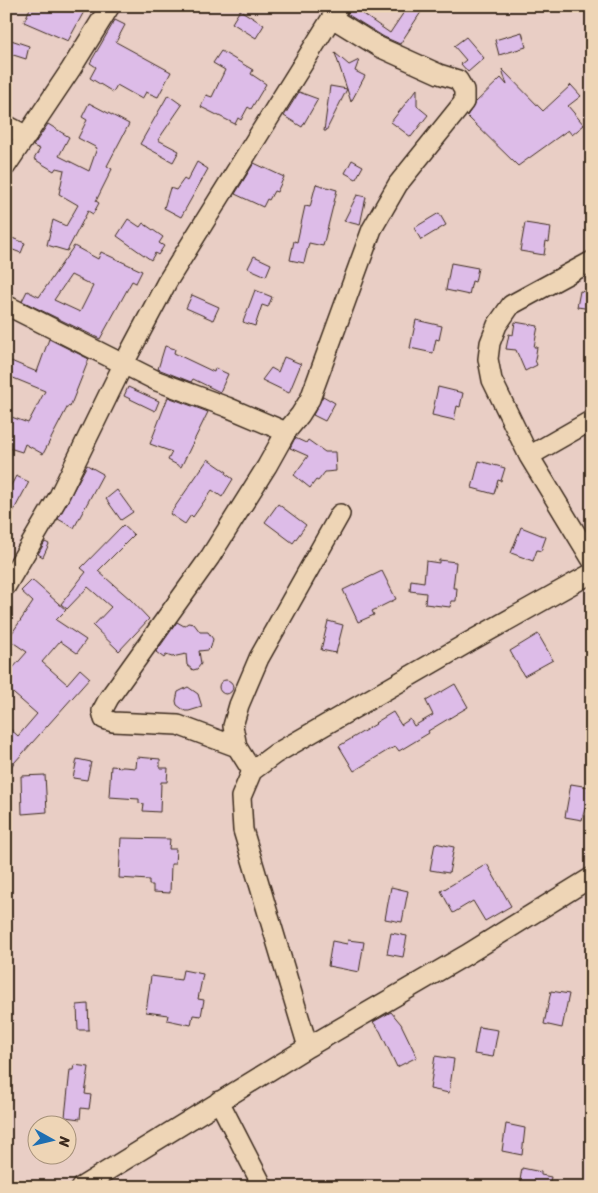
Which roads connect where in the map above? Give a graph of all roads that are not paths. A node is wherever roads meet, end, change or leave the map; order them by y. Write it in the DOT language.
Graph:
graph roads {
  1 [pos="110,6"];
  2 [pos="336,12"];
  3 [pos="6,125"];
  4 [pos="27,136"];
  5 [pos="6,166"];
  6 [pos="592,261"];
  7 [pos="6,305"];
  8 [pos="123,365"];
  9 [pos="592,420"];
  10 [pos="286,432"];
  11 [pos="528,456"];
  12 [pos="340,514"];
  13 [pos="592,560"];
  14 [pos="592,573"];
  15 [pos="6,586"];
  16 [pos="237,747"];
  17 [pos="252,771"];
  18 [pos="592,877"];
  19 [pos="308,1047"];
  20 [pos="219,1101"];
  21 [pos="81,1187"];
  22 [pos="263,1187"];
  1 -- 4 [label="street"];
  2 -- 8 [label="street"];
  2 -- 10 [label="street"];
  3 -- 4 [label="street"];
  4 -- 5 [label="street"];
  6 -- 11 [label="street"];
  7 -- 8 [label="street"];
  8 -- 10 [label="street"];
  8 -- 15 [label="street"];
  9 -- 11 [label="street"];
  10 -- 16 [label="street"];
  11 -- 13 [label="street"];
  12 -- 16 [label="street"];
  14 -- 17 [label="street"];
  16 -- 17 [label="street"];
  17 -- 19 [label="street"];
  18 -- 19 [label="street"];
  19 -- 20 [label="street"];
  20 -- 21 [label="street"];
  20 -- 22 [label="street"];
}
